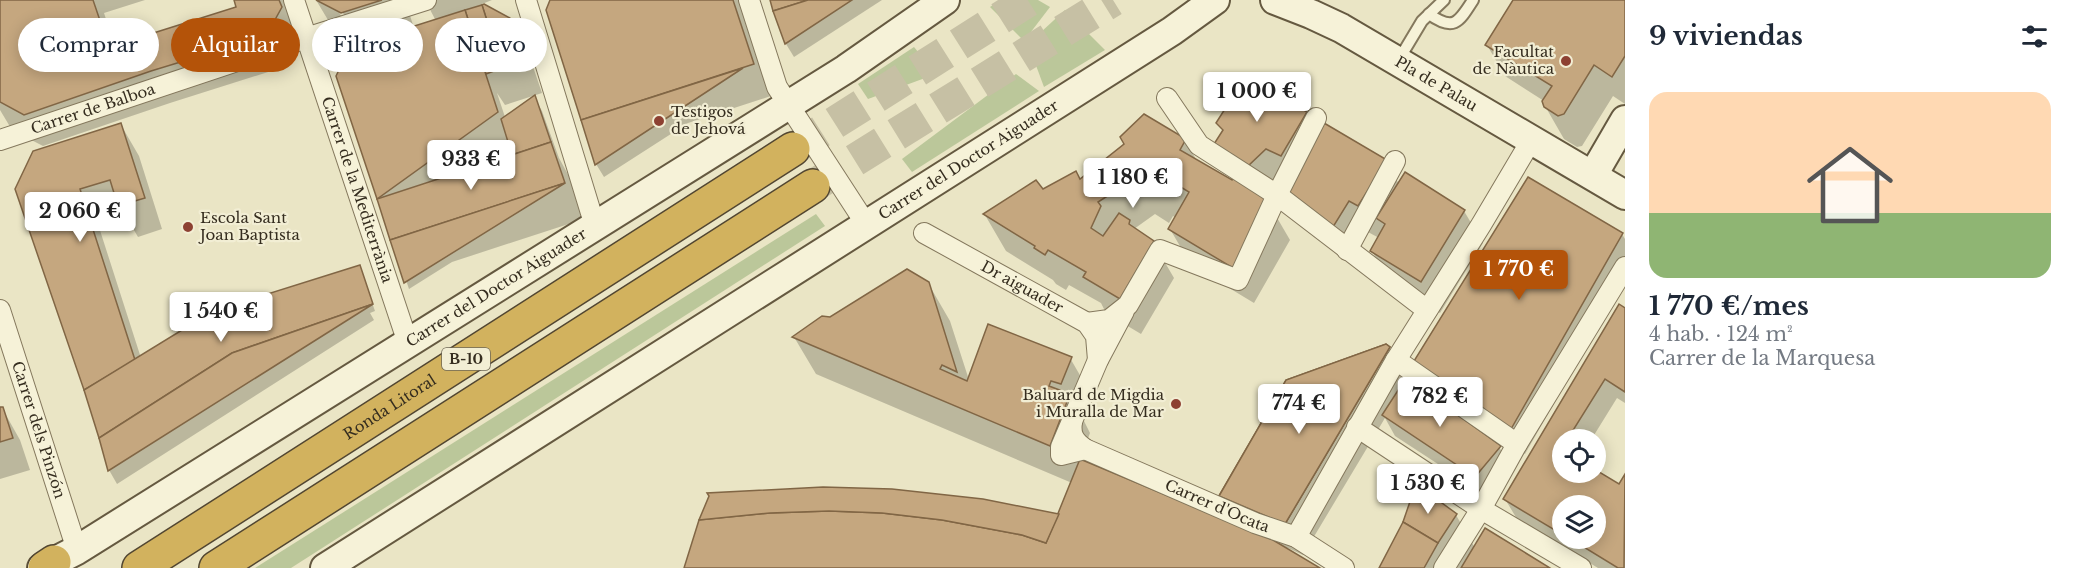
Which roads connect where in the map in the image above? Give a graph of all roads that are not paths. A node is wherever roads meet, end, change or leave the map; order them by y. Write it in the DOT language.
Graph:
graph roads {
  1 [pos="294,0"];
  2 [pos="526,0"];
  3 [pos="749,0"];
  4 [pos="945,0"];
  5 [pos="1215,0"];
  6 [pos="1275,0"];
  7 [pos="1444,0"];
  8 [pos="1473,0"];
  9 [pos="412,2"];
  10 [pos="1430,14"];
  11 [pos="306,38"];
  12 [pos="1398,61"];
  13 [pos="1167,98"];
  14 [pos="788,105"];
  15 [pos="1316,118"];
  16 [pos="1625,120"];
  17 [pos="1532,139"];
  18 [pos="0,140"];
  19 [pos="793,149"];
  20 [pos="1395,161"];
  21 [pos="1593,176"];
  22 [pos="813,186"];
  23 [pos="1277,195"];
  24 [pos="1625,195"];
  25 [pos="866,224"];
  26 [pos="596,226"];
  27 [pos="924,233"];
  28 [pos="1347,250"];
  29 [pos="1625,267"];
  30 [pos="1126,306"];
  31 [pos="0,310"];
  32 [pos="1427,310"];
  33 [pos="1087,323"];
  34 [pos="408,343"];
  35 [pos="1098,360"];
  36 [pos="1396,360"];
  37 [pos="1072,422"];
  38 [pos="1357,427"];
  39 [pos="1517,444"];
  40 [pos="1085,448"];
  41 [pos="1481,509"];
  42 [pos="1296,537"];
  43 [pos="54,562"];
  44 [pos="139,568"];
  45 [pos="216,568"];
  46 [pos="325,568"];
  47 [pos="1344,568"];
  48 [pos="1444,568"];
  49 [pos="1581,568"];
  1 -- 11 [label="street, Carrer de la Mediterrània"];
  2 -- 26 [label="street"];
  3 -- 14 [label="street"];
  4 -- 14 [label="main road, Carrer del Doctor Aiguader"];
  5 -- 25 [label="main road, Carrer del Doctor Aiguader"];
  6 -- 12 [label="main road, Pla de Palau"];
  7 -- 10 [label="lane"];
  8 -- 10 [label="lane"];
  9 -- 11 [label="street, Carrer de Balboa"];
  10 -- 12 [label="lane"];
  11 -- 18 [label="street, Carrer de Balboa"];
  11 -- 34 [label="street, Carrer de la Mediterrània"];
  12 -- 17 [label="main road, Pla de Palau"];
  13 -- 23 [label="street"];
  14 -- 25 [label="street"];
  14 -- 26 [label="main road, Carrer del Doctor Aiguader"];
  15 -- 23 [label="street"];
  16 -- 21 [label="main road"];
  17 -- 21 [label="main road, Pla de Palau"];
  17 -- 32 [label="street"];
  19 -- 44 [label="highway, Ronda Litoral / B-10"];
  20 -- 28 [label="street"];
  21 -- 24 [label="main road, Pla de Palau"];
  22 -- 45 [label="highway, B-10"];
  23 -- 28 [label="street"];
  23 -- 30 [label="street"];
  25 -- 46 [label="main road, Carrer del Doctor Aiguader"];
  26 -- 34 [label="main road, Carrer del Doctor Aiguader"];
  27 -- 33 [label="street, Dr aiguader"];
  28 -- 32 [label="street"];
  29 -- 39 [label="street"];
  30 -- 33 [label="street"];
  30 -- 35 [label="street"];
  31 -- 43 [label="street, Carrer dels Pinzón"];
  32 -- 36 [label="street"];
  33 -- 35 [label="street"];
  34 -- 43 [label="main road, Carrer del Doctor Aiguader"];
  35 -- 37 [label="street"];
  36 -- 38 [label="street"];
  36 -- 39 [label="street"];
  37 -- 40 [label="street"];
  37 -- 40 [label="street"];
  38 -- 41 [label="street"];
  38 -- 42 [label="street"];
  39 -- 41 [label="street"];
  40 -- 42 [label="street, Carrer d'Ocata"];
  41 -- 48 [label="street"];
  41 -- 49 [label="street"];
  42 -- 47 [label="street, Carrer d'Ocata"];
}
